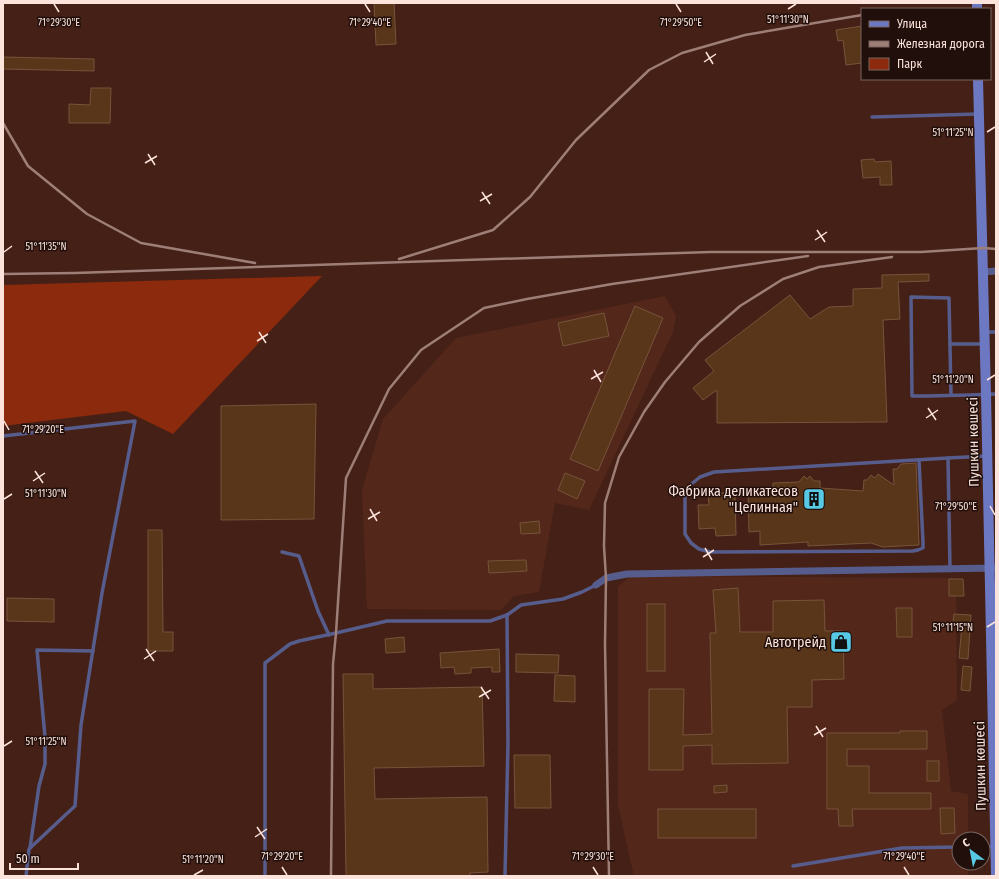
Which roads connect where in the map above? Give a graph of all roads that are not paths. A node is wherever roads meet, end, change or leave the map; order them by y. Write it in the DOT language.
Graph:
graph roads {
  1 [pos="978,80"];
  2 [pos="979,114"];
  3 [pos="872,117"];
  4 [pos="996,271"];
  5 [pos="983,272"];
  6 [pos="985,332"];
  7 [pos="996,332"];
  8 [pos="950,344"];
  9 [pos="985,344"];
  10 [pos="991,394"];
  11 [pos="951,395"];
  12 [pos="3,436"];
  13 [pos="987,456"];
  14 [pos="948,458"];
  15 [pos="919,460"];
  16 [pos="992,530"];
  17 [pos="282,552"];
  18 [pos="993,568"];
  19 [pos="950,569"];
  20 [pos="596,585"];
  21 [pos="507,615"];
  22 [pos="329,635"];
  23 [pos="93,651"];
  24 [pos="994,674"];
  25 [pos="995,812"];
  26 [pos="996,841"];
  27 [pos="951,847"];
  28 [pos="29,849"];
  29 [pos="793,866"];
  30 [pos="26,876"];
  31 [pos="265,876"];
  32 [pos="505,876"];
  33 [pos="996,876"];
  1 -- 2 [label="main road, Пушкин көшесі"];
  2 -- 3 [label="lane"];
  2 -- 5 [label="main road, Пушкин көшесі"];
  4 -- 5 [label="street"];
  5 -- 6 [label="main road, Пушкин көшесі"];
  6 -- 7 [label="lane"];
  6 -- 9 [label="main road, Пушкин көшесі"];
  8 -- 9 [label="lane"];
  8 -- 11 [label="lane"];
  8 -- 11 [label="lane"];
  9 -- 10 [label="main road, Пушкин көшесі"];
  10 -- 11 [label="lane"];
  10 -- 13 [label="main road, Пушкин көшесі"];
  12 -- 23 [label="lane"];
  13 -- 14 [label="lane"];
  13 -- 16 [label="main road, Пушкин көшесі"];
  14 -- 15 [label="lane"];
  14 -- 19 [label="lane"];
  15 -- 15 [label="lane"];
  16 -- 18 [label="main road, Пушкин көшесі"];
  17 -- 22 [label="lane"];
  18 -- 19 [label="street"];
  18 -- 24 [label="main road, Пушкин көшесі"];
  19 -- 20 [label="street"];
  20 -- 21 [label="lane"];
  21 -- 22 [label="lane"];
  21 -- 32 [label="lane"];
  22 -- 31 [label="lane"];
  23 -- 28 [label="lane"];
  23 -- 28 [label="lane"];
  24 -- 25 [label="main road, Пушкин көшесі"];
  25 -- 26 [label="main road, Пушкин көшесі"];
  26 -- 33 [label="main road, Пушкин көшесі"];
  27 -- 29 [label="lane"];
  28 -- 30 [label="lane"];
}
